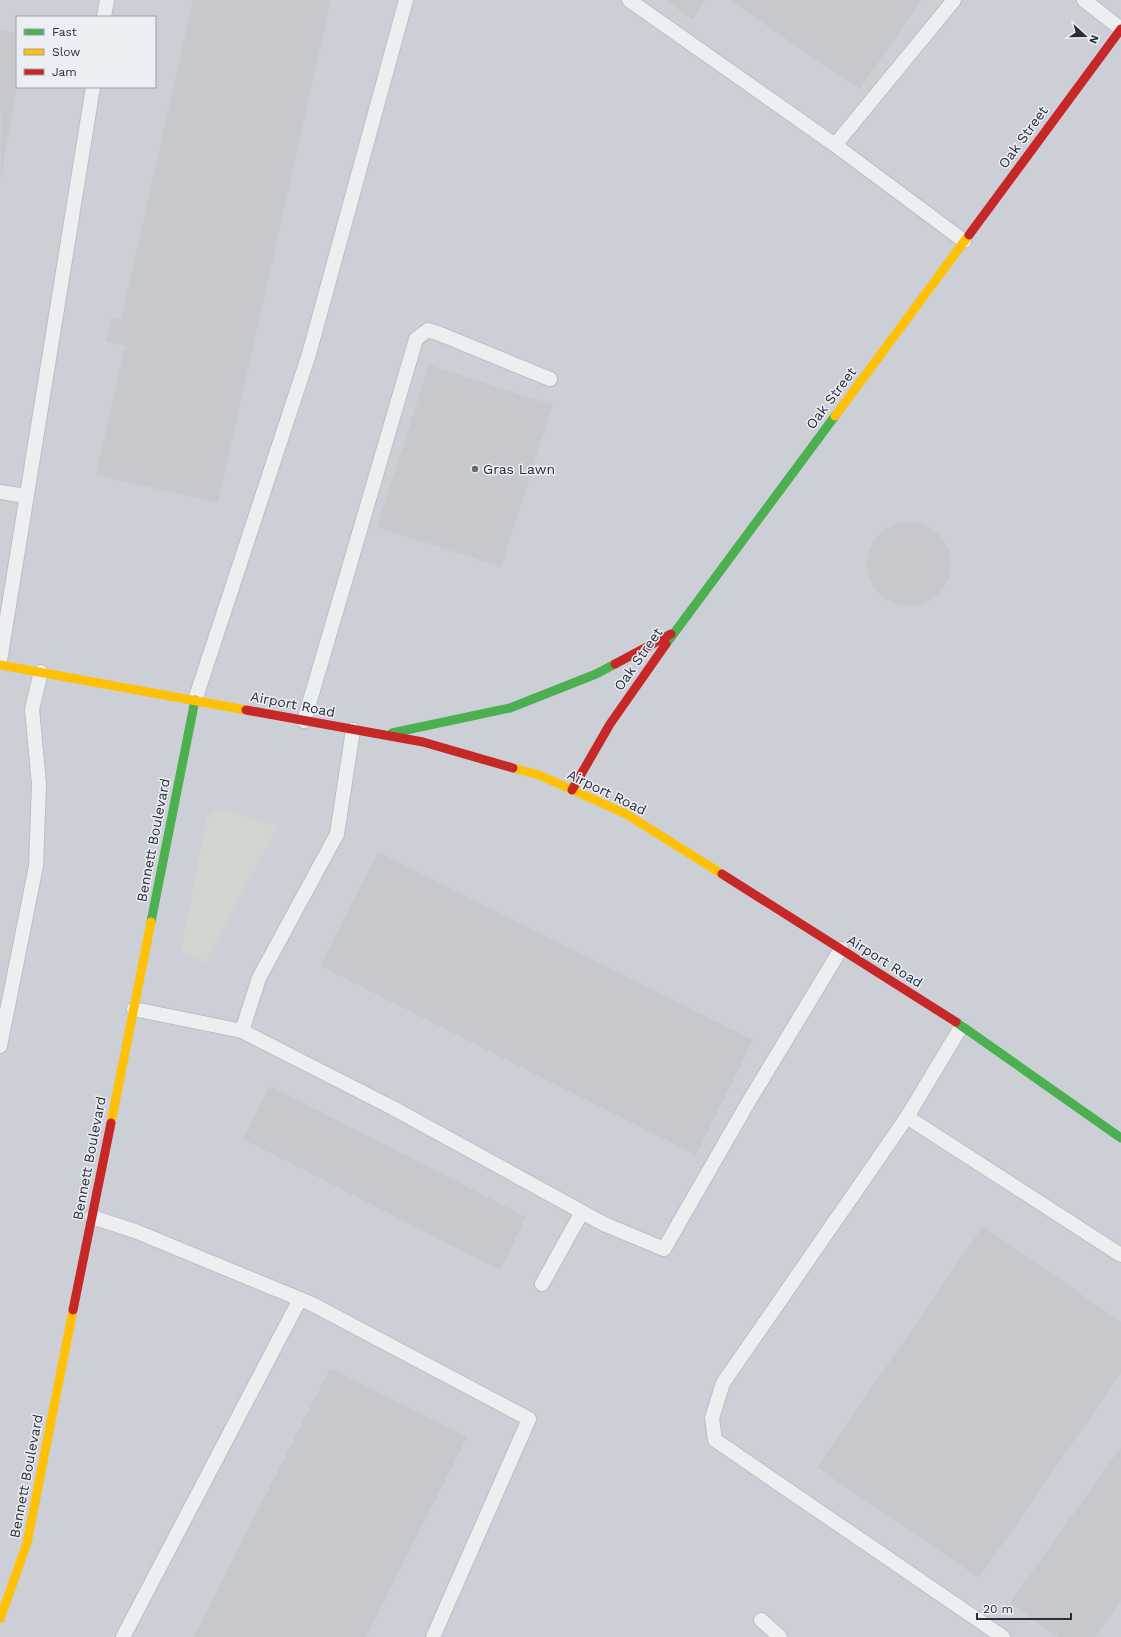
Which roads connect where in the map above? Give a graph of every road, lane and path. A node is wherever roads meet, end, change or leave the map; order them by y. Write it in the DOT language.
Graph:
graph roads {
  1 [pos="107,0"];
  2 [pos="406,0"];
  3 [pos="629,0"];
  4 [pos="954,0"];
  5 [pos="1084,0"];
  6 [pos="104,16"];
  7 [pos="1121,29"];
  8 [pos="93,88"];
  9 [pos="835,145"];
  10 [pos="964,241"];
  11 [pos="550,380"];
  12 [pos="0,492"];
  13 [pos="26,496"];
  14 [pos="674,633"];
  15 [pos="0,660"];
  16 [pos="0,665"];
  17 [pos="41,672"];
  18 [pos="195,700"];
  19 [pos="304,720"];
  20 [pos="353,730"];
  21 [pos="382,735"];
  22 [pos="572,790"];
  23 [pos="841,949"];
  24 [pos="134,1009"];
  25 [pos="961,1027"];
  26 [pos="242,1031"];
  27 [pos="0,1046"];
  28 [pos="907,1117"];
  29 [pos="1121,1138"];
  30 [pos="582,1212"];
  31 [pos="92,1217"];
  32 [pos="1121,1255"];
  33 [pos="542,1284"];
  34 [pos="300,1299"];
  35 [pos="0,1619"];
  36 [pos="761,1620"];
  37 [pos="123,1637"];
  38 [pos="433,1637"];
  39 [pos="780,1637"];
  40 [pos="1002,1637"];
  1 -- 6 [label="lane"];
  2 -- 18 [label="lane"];
  3 -- 9 [label="lane"];
  4 -- 9 [label="lane"];
  5 -- 7 [label="lane"];
  7 -- 10 [label="street, Oak Street"];
  8 -- 13 [label="lane"];
  9 -- 10 [label="lane"];
  10 -- 14 [label="street, Oak Street"];
  11 -- 19 [label="lane"];
  12 -- 13 [label="lane"];
  13 -- 15 [label="lane"];
  14 -- 21 [label="street"];
  14 -- 22 [label="street, Oak Street"];
  16 -- 17 [label="street, Airport Road"];
  17 -- 18 [label="street, Airport Road"];
  17 -- 27 [label="lane"];
  18 -- 19 [label="street, Airport Road"];
  18 -- 24 [label="street, Bennett Boulevard"];
  19 -- 20 [label="street, Airport Road"];
  20 -- 21 [label="street, Airport Road"];
  20 -- 26 [label="lane"];
  21 -- 22 [label="street, Airport Road"];
  22 -- 23 [label="street, Airport Road"];
  23 -- 25 [label="street, Airport Road"];
  23 -- 30 [label="lane"];
  24 -- 26 [label="lane"];
  24 -- 31 [label="street, Bennett Boulevard"];
  25 -- 28 [label="lane"];
  25 -- 29 [label="street, Airport Road"];
  26 -- 30 [label="lane"];
  28 -- 32 [label="lane"];
  28 -- 40 [label="lane"];
  30 -- 33 [label="lane"];
  31 -- 34 [label="lane"];
  31 -- 35 [label="street, Bennett Boulevard"];
  34 -- 37 [label="lane"];
  34 -- 38 [label="lane"];
  36 -- 39 [label="lane"];
}
